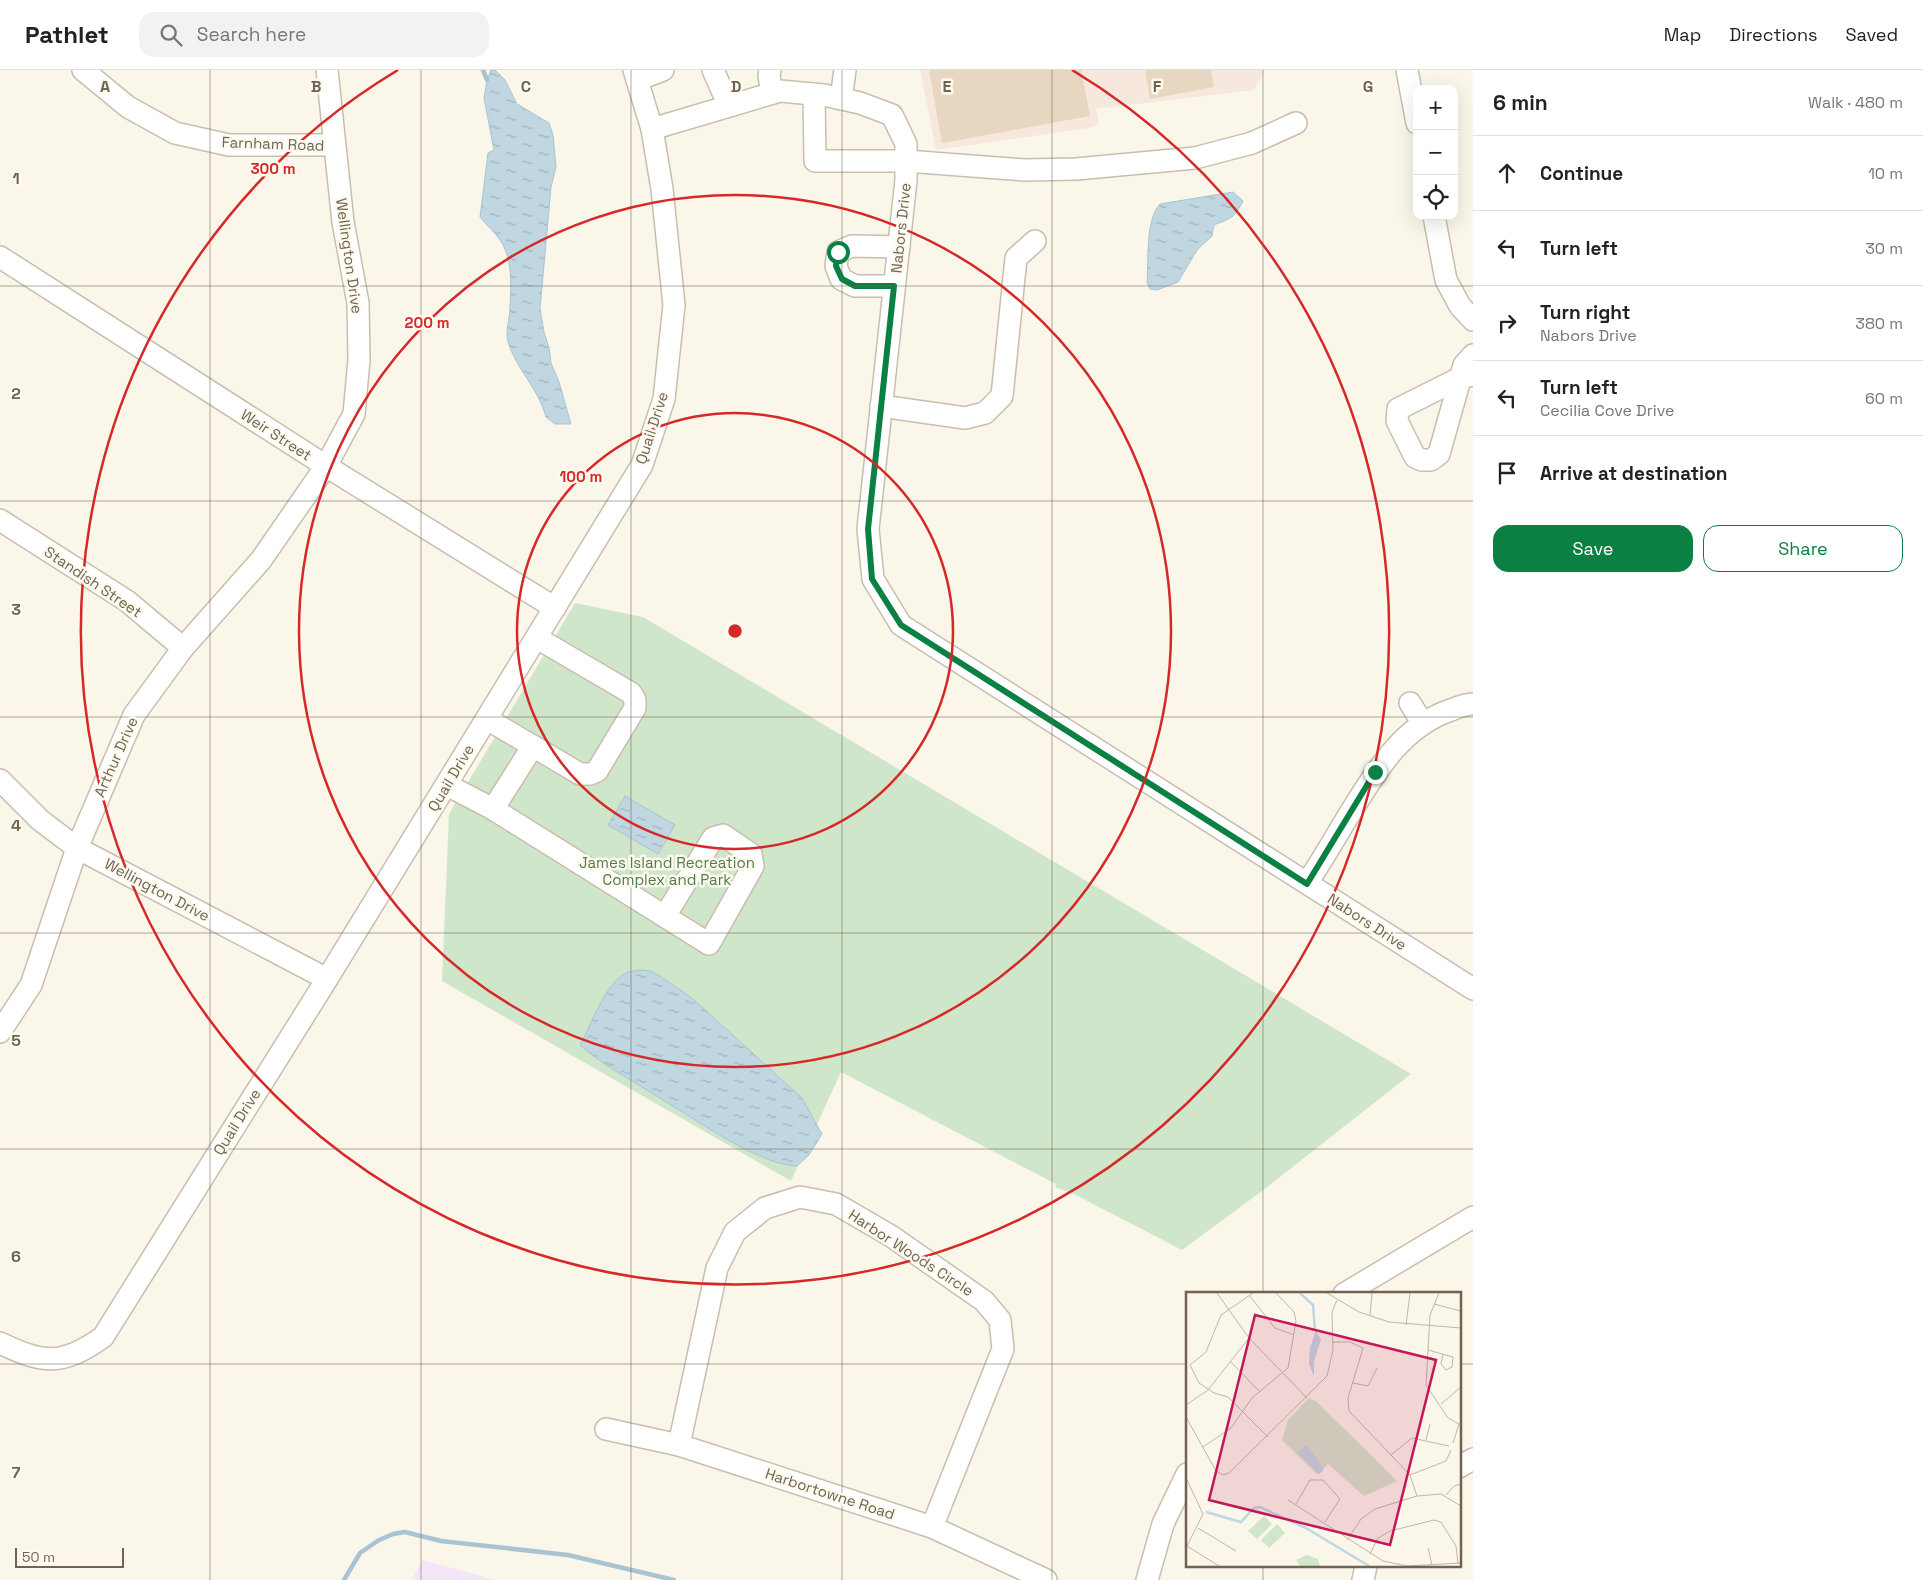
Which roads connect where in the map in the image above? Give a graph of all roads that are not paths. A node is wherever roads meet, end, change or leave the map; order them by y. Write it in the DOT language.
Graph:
graph roads {
  1 [pos="83,70"];
  2 [pos="327,70"];
  3 [pos="663,70"];
  4 [pos="713,70"];
  5 [pos="770,70"];
  6 [pos="846,70"];
  7 [pos="1407,70"];
  8 [pos="636,75"];
  9 [pos="772,93"];
  10 [pos="814,94"];
  11 [pos="841,99"];
  12 [pos="1413,102"];
  13 [pos="729,106"];
  14 [pos="1296,123"];
  15 [pos="652,129"];
  16 [pos="334,145"];
  17 [pos="906,161"];
  18 [pos="1435,220"];
  19 [pos="1035,241"];
  20 [pos="899,247"];
  21 [pos="0,257"];
  22 [pos="894,286"];
  23 [pos="1473,320"];
  24 [pos="1473,355"];
  25 [pos="1466,377"];
  26 [pos="881,406"];
  27 [pos="326,466"];
  28 [pos="0,520"];
  29 [pos="556,608"];
  30 [pos="537,638"];
  31 [pos="183,648"];
  32 [pos="1410,703"];
  33 [pos="1473,704"];
  34 [pos="488,718"];
  35 [pos="1423,724"];
  36 [pos="533,746"];
  37 [pos="0,780"];
  38 [pos="447,785"];
  39 [pos="493,809"];
  40 [pos="76,848"];
  41 [pos="1307,884"];
  42 [pos="665,916"];
  43 [pos="327,979"];
  44 [pos="1473,989"];
  45 [pos="0,1032"];
  46 [pos="1473,1218"];
  47 [pos="1347,1292"];
  48 [pos="0,1343"];
  49 [pos="606,1429"];
  50 [pos="679,1445"];
  51 [pos="1473,1459"];
  52 [pos="1460,1466"];
  53 [pos="1186,1476"];
  54 [pos="932,1527"];
  55 [pos="1046,1580"];
  56 [pos="1147,1580"];
  1 -- 16 [label="street, Farnham Road"];
  2 -- 16 [label="street, Wellington Drive"];
  3 -- 8 [label="street"];
  4 -- 13 [label="street"];
  5 -- 9 [label="street"];
  6 -- 11 [label="street"];
  7 -- 12 [label="street"];
  8 -- 15 [label="street, Quail Drive"];
  9 -- 10 [label="street, Nabors Drive"];
  9 -- 13 [label="street, Nabors Drive"];
  10 -- 11 [label="street, Nabors Drive"];
  10 -- 17 [label="street"];
  11 -- 17 [label="street, Nabors Drive"];
  13 -- 15 [label="street, Nabors Drive"];
  14 -- 17 [label="street"];
  15 -- 29 [label="street, Quail Drive"];
  16 -- 27 [label="street, Wellington Drive"];
  17 -- 20 [label="street, Nabors Drive"];
  18 -- 23 [label="street"];
  19 -- 26 [label="street"];
  20 -- 22 [label="street, Nabors Drive"];
  20 -- 22 [label="street"];
  21 -- 27 [label="street, Weir Street"];
  22 -- 26 [label="street, Nabors Drive"];
  24 -- 25 [label="street"];
  26 -- 41 [label="street, Nabors Drive"];
  27 -- 29 [label="street, Weir Street"];
  27 -- 31 [label="street, Arthur Drive"];
  28 -- 31 [label="street, Standish Street"];
  29 -- 30 [label="street, Quail Drive"];
  30 -- 34 [label="street, Quail Drive"];
  30 -- 36 [label="street"];
  31 -- 40 [label="street, Arthur Drive"];
  32 -- 35 [label="street"];
  33 -- 35 [label="street"];
  34 -- 36 [label="street"];
  34 -- 38 [label="street, Quail Drive"];
  35 -- 41 [label="street"];
  36 -- 39 [label="street"];
  37 -- 40 [label="street, Wellington Drive"];
  38 -- 39 [label="street"];
  38 -- 43 [label="street, Quail Drive"];
  39 -- 42 [label="street"];
  40 -- 43 [label="street, Wellington Drive"];
  40 -- 45 [label="street, Arthur Drive"];
  41 -- 44 [label="street, Nabors Drive"];
  42 -- 42 [label="street"];
  43 -- 48 [label="street, Quail Drive"];
  46 -- 47 [label="street"];
  49 -- 50 [label="street, Harbortowne Road"];
  50 -- 54 [label="street, Harbortowne Road"];
  50 -- 54 [label="street, Harbor Woods Circle"];
  51 -- 52 [label="street"];
  53 -- 56 [label="street"];
  54 -- 55 [label="street, Harbortowne Road"];
}
